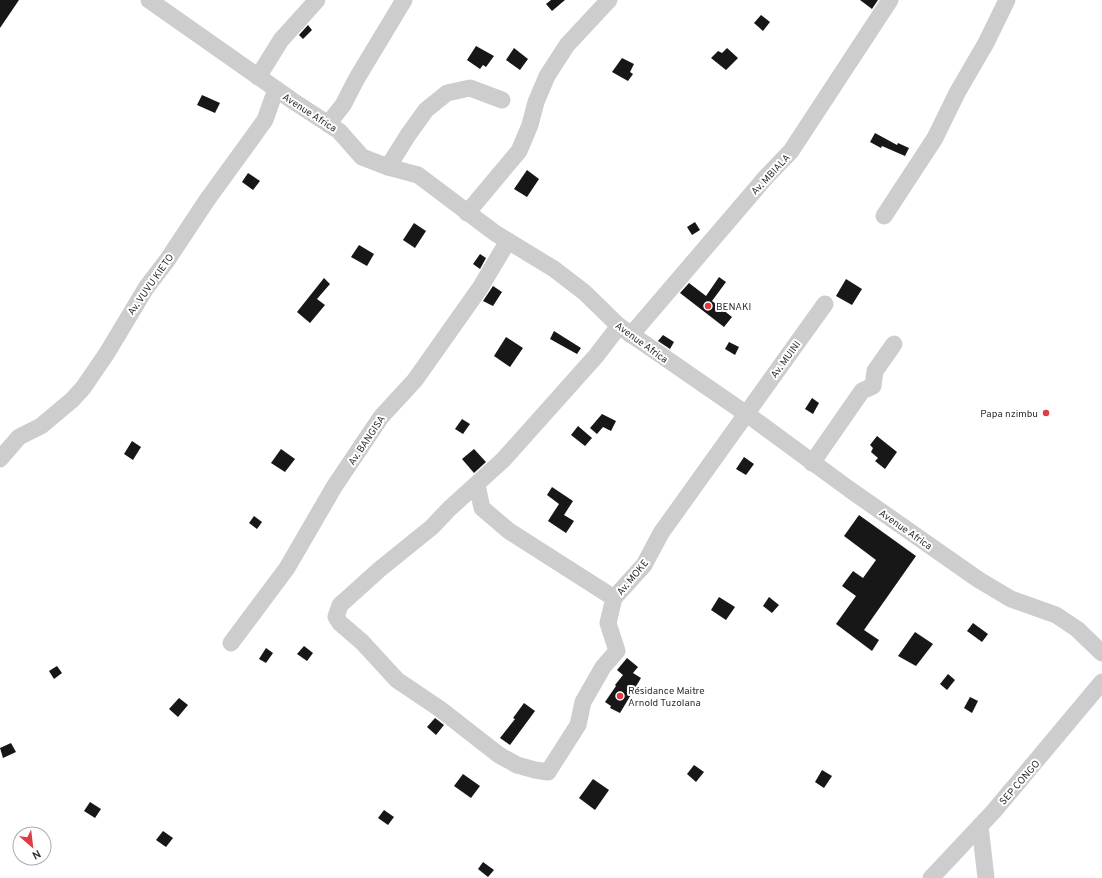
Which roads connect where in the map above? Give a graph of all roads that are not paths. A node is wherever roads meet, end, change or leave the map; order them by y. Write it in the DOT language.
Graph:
graph roads {
  1 [pos="148,0"];
  2 [pos="317,0"];
  3 [pos="404,0"];
  4 [pos="609,0"];
  5 [pos="890,0"];
  6 [pos="1007,0"];
  7 [pos="258,77"];
  8 [pos="276,89"];
  9 [pos="502,100"];
  10 [pos="328,124"];
  11 [pos="388,167"];
  12 [pos="467,213"];
  13 [pos="884,216"];
  14 [pos="508,241"];
  15 [pos="825,304"];
  16 [pos="625,330"];
  17 [pos="894,344"];
  18 [pos="746,414"];
  19 [pos="0,458"];
  20 [pos="812,462"];
  21 [pos="477,484"];
  22 [pos="614,598"];
  23 [pos="231,643"];
  24 [pos="1102,652"];
  25 [pos="1102,682"];
  26 [pos="548,772"];
  27 [pos="980,826"];
  28 [pos="931,878"];
  29 [pos="986,878"];
  1 -- 7 [label="street, Avenue Africa"];
  2 -- 7 [label="street"];
  3 -- 10 [label="street"];
  4 -- 12 [label="street"];
  5 -- 16 [label="street, Av. MBIALA"];
  6 -- 13 [label="street"];
  7 -- 8 [label="street, Avenue Africa"];
  8 -- 10 [label="street, Avenue Africa"];
  8 -- 19 [label="street, Av. VUVU KIETO"];
  9 -- 11 [label="street"];
  10 -- 11 [label="street, Avenue Africa"];
  11 -- 12 [label="street, Avenue Africa"];
  12 -- 14 [label="street, Avenue Africa"];
  14 -- 16 [label="street, Avenue Africa"];
  14 -- 23 [label="street, Av. BANGISA"];
  15 -- 18 [label="street, Av. MUINI"];
  16 -- 18 [label="street, Avenue Africa"];
  16 -- 21 [label="street, Av. MBIALA"];
  17 -- 20 [label="street"];
  18 -- 20 [label="street, Avenue Africa"];
  18 -- 22 [label="street, Av. MOKE"];
  20 -- 24 [label="street, Avenue Africa"];
  21 -- 22 [label="street"];
  21 -- 26 [label="street, Av. MBIALA"];
  22 -- 26 [label="street, Av. MOKE"];
  25 -- 27 [label="street, SEP CONGO"];
  27 -- 28 [label="street, SEP CONGO"];
  27 -- 29 [label="street"];
}
